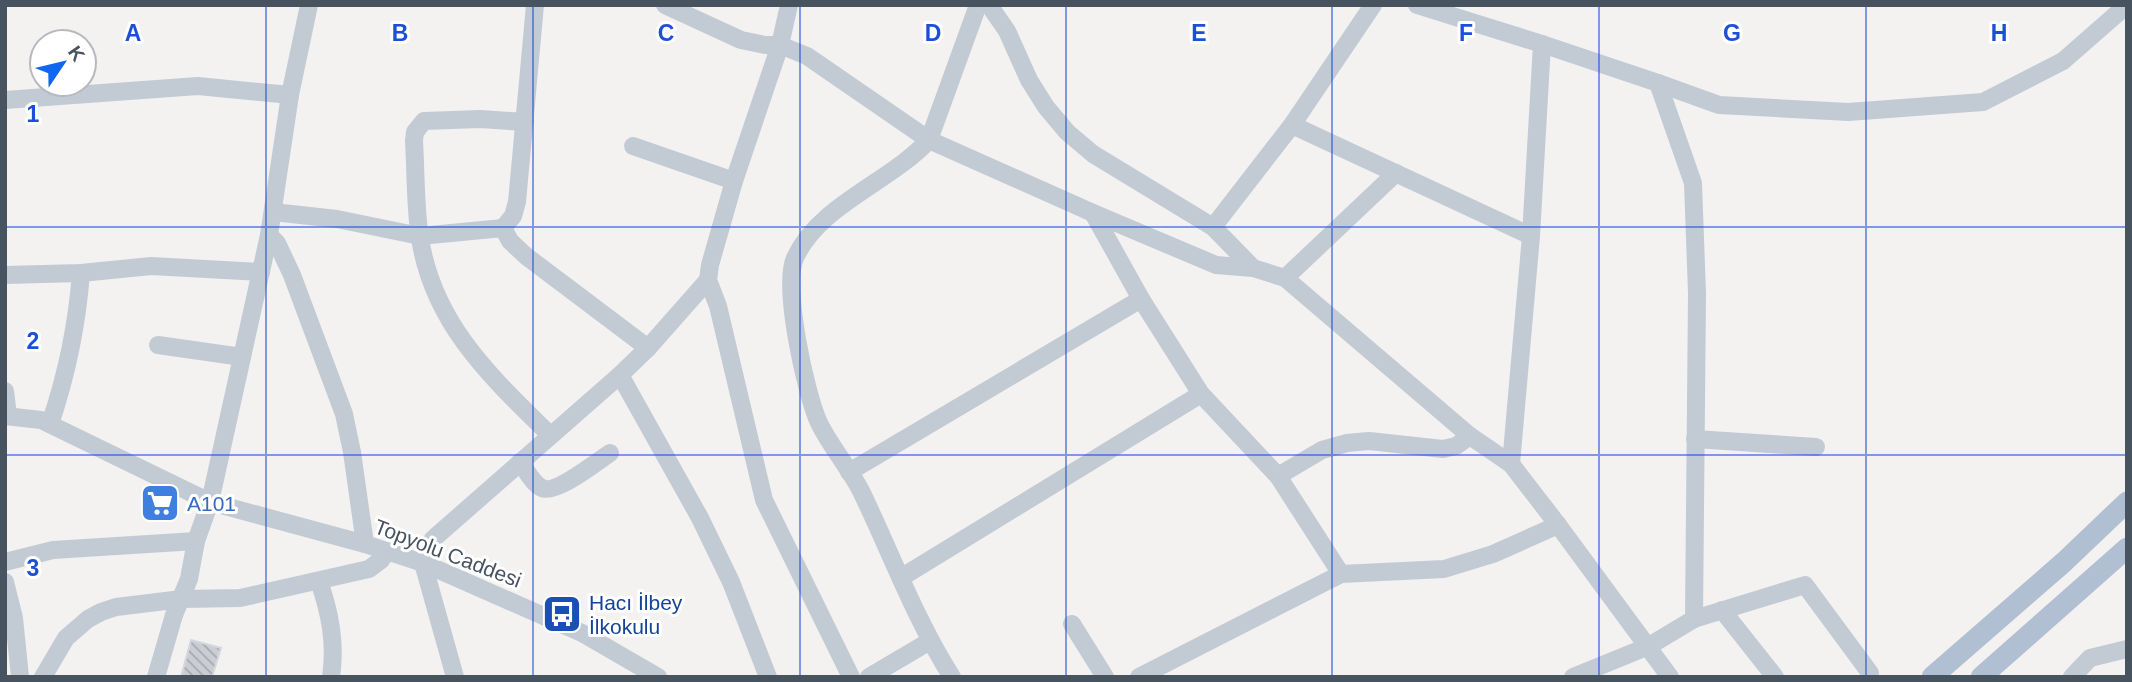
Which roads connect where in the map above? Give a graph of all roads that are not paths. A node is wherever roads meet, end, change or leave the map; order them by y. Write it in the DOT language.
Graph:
graph roads {
  1 [pos="309,5"];
  2 [pos="535,5"];
  3 [pos="665,5"];
  4 [pos="789,5"];
  5 [pos="978,5"];
  6 [pos="989,5"];
  7 [pos="1373,5"];
  8 [pos="1417,5"];
  9 [pos="2127,5"];
  10 [pos="1542,44"];
  11 [pos="780,45"];
  12 [pos="1658,83"];
  13 [pos="290,95"];
  14 [pos="5,100"];
  15 [pos="525,122"];
  16 [pos="1292,125"];
  17 [pos="929,140"];
  18 [pos="633,146"];
  19 [pos="1396,173"];
  20 [pos="734,181"];
  21 [pos="273,212"];
  22 [pos="1093,213"];
  23 [pos="1213,227"];
  24 [pos="503,228"];
  25 [pos="269,235"];
  26 [pos="420,236"];
  27 [pos="1531,236"];
  28 [pos="1253,268"];
  29 [pos="261,272"];
  30 [pos="81,273"];
  31 [pos="5,275"];
  32 [pos="1285,278"];
  33 [pos="708,280"];
  34 [pos="1141,299"];
  35 [pos="158,345"];
  36 [pos="648,348"];
  37 [pos="242,357"];
  38 [pos="620,375"];
  39 [pos="5,391"];
  40 [pos="1201,394"];
  41 [pos="7,415"];
  42 [pos="50,424"];
  43 [pos="550,435"];
  44 [pos="1470,436"];
  45 [pos="1695,439"];
  46 [pos="1816,447"];
  47 [pos="610,453"];
  48 [pos="520,462"];
  49 [pos="1511,464"];
  50 [pos="849,472"];
  51 [pos="1278,476"];
  52 [pos="210,502"];
  53 [pos="2127,502"];
  54 [pos="1558,524"];
  55 [pos="196,541"];
  56 [pos="365,544"];
  57 [pos="2127,548"];
  58 [pos="387,551"];
  59 [pos="5,562"];
  60 [pos="423,563"];
  61 [pos="1341,574"];
  62 [pos="902,577"];
  63 [pos="319,581"];
  64 [pos="5,582"];
  65 [pos="182,599"];
  66 [pos="1722,611"];
  67 [pos="1694,620"];
  68 [pos="1072,624"];
  69 [pos="929,641"];
  70 [pos="1649,646"];
  71 [pos="2127,649"];
  72 [pos="1870,673"];
  73 [pos="20,677"];
  74 [pos="43,677"];
  75 [pos="156,677"];
  76 [pos="331,677"];
  77 [pos="455,677"];
  78 [pos="659,677"];
  79 [pos="768,677"];
  80 [pos="851,677"];
  81 [pos="869,677"];
  82 [pos="952,677"];
  83 [pos="1105,677"];
  84 [pos="1139,677"];
  85 [pos="1573,677"];
  86 [pos="1670,677"];
  87 [pos="1775,677"];
  88 [pos="1932,677"];
  89 [pos="1981,677"];
  90 [pos="2072,677"];
  1 -- 13 [label="street"];
  2 -- 15 [label="street"];
  3 -- 11 [label="street"];
  4 -- 11 [label="street"];
  5 -- 17 [label="street"];
  6 -- 23 [label="street"];
  7 -- 16 [label="street"];
  8 -- 10 [label="street"];
  9 -- 12 [label="street"];
  10 -- 12 [label="street"];
  10 -- 27 [label="street"];
  11 -- 17 [label="street"];
  11 -- 20 [label="street"];
  12 -- 45 [label="street"];
  13 -- 14 [label="street"];
  13 -- 21 [label="street"];
  15 -- 24 [label="street"];
  15 -- 26 [label="street"];
  16 -- 19 [label="street"];
  16 -- 23 [label="street"];
  17 -- 22 [label="street"];
  17 -- 50 [label="street"];
  18 -- 20 [label="street"];
  19 -- 27 [label="street"];
  19 -- 32 [label="street"];
  20 -- 33 [label="street"];
  21 -- 25 [label="street"];
  21 -- 26 [label="street"];
  22 -- 28 [label="street"];
  22 -- 34 [label="street"];
  23 -- 28 [label="street"];
  24 -- 26 [label="street"];
  24 -- 36 [label="street"];
  25 -- 29 [label="street"];
  25 -- 56 [label="street"];
  26 -- 43 [label="street"];
  27 -- 49 [label="street"];
  28 -- 32 [label="street"];
  29 -- 30 [label="street"];
  29 -- 37 [label="street"];
  30 -- 31 [label="street"];
  30 -- 42 [label="street"];
  32 -- 44 [label="street"];
  33 -- 36 [label="street"];
  33 -- 80 [label="street"];
  34 -- 40 [label="street"];
  34 -- 50 [label="street"];
  35 -- 37 [label="street"];
  36 -- 38 [label="street"];
  37 -- 52 [label="street"];
  38 -- 43 [label="street"];
  38 -- 79 [label="street"];
  39 -- 41 [label="street"];
  40 -- 51 [label="street"];
  40 -- 62 [label="street"];
  41 -- 42 [label="street, Topyolu Caddesi"];
  42 -- 52 [label="street, Topyolu Caddesi"];
  43 -- 48 [label="street"];
  44 -- 49 [label="street"];
  44 -- 51 [label="street"];
  45 -- 46 [label="street"];
  45 -- 67 [label="street"];
  47 -- 48 [label="street"];
  48 -- 60 [label="street"];
  49 -- 54 [label="street"];
  50 -- 62 [label="street"];
  51 -- 61 [label="street"];
  52 -- 55 [label="street"];
  52 -- 56 [label="street, Topyolu Caddesi"];
  53 -- 88 [label="main road"];
  54 -- 61 [label="street"];
  54 -- 70 [label="street"];
  55 -- 59 [label="street"];
  55 -- 65 [label="street"];
  56 -- 58 [label="street, Topyolu Caddesi"];
  57 -- 89 [label="main road"];
  58 -- 60 [label="street, Topyolu Caddesi"];
  58 -- 63 [label="street"];
  60 -- 77 [label="street"];
  60 -- 78 [label="street, Topyolu Caddesi"];
  61 -- 84 [label="street"];
  62 -- 69 [label="street"];
  63 -- 65 [label="street"];
  63 -- 76 [label="street"];
  64 -- 73 [label="street"];
  65 -- 74 [label="street"];
  65 -- 75 [label="street"];
  66 -- 67 [label="street"];
  66 -- 72 [label="street"];
  66 -- 87 [label="street"];
  67 -- 70 [label="street"];
  68 -- 83 [label="street"];
  69 -- 81 [label="street"];
  69 -- 82 [label="street"];
  70 -- 85 [label="street"];
  70 -- 86 [label="street"];
  71 -- 90 [label="street"];
}
